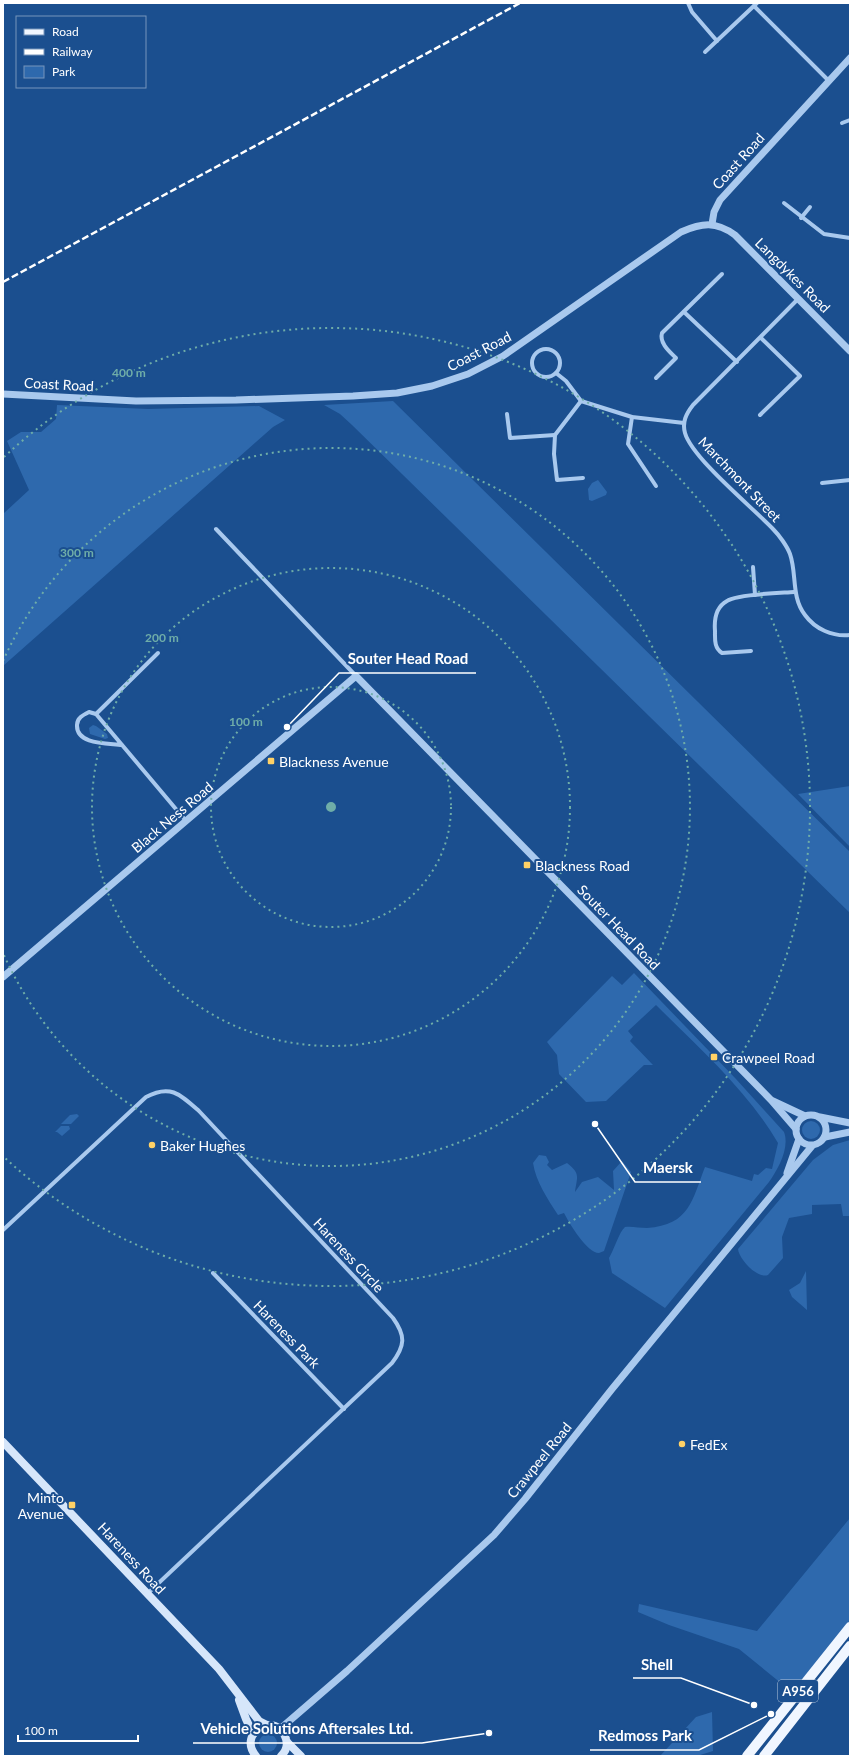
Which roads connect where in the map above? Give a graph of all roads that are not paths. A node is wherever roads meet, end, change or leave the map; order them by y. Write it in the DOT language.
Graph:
graph roads {
  1 [pos="688,3"];
  2 [pos="755,4"];
  3 [pos="717,41"];
  4 [pos="705,52"];
  5 [pos="850,58"];
  6 [pos="830,81"];
  7 [pos="850,120"];
  8 [pos="842,123"];
  9 [pos="784,203"];
  10 [pos="810,207"];
  11 [pos="801,218"];
  12 [pos="712,224"];
  13 [pos="850,238"];
  14 [pos="722,274"];
  15 [pos="798,299"];
  16 [pos="684,312"];
  17 [pos="761,338"];
  18 [pos="850,351"];
  19 [pos="737,362"];
  20 [pos="556,373"];
  21 [pos="656,378"];
  22 [pos="3,394"];
  23 [pos="581,401"];
  24 [pos="507,414"];
  25 [pos="760,415"];
  26 [pos="632,417"];
  27 [pos="684,423"];
  28 [pos="555,435"];
  29 [pos="582,478"];
  30 [pos="850,480"];
  31 [pos="822,483"];
  32 [pos="656,486"];
  33 [pos="216,529"];
  34 [pos="753,567"];
  35 [pos="794,592"];
  36 [pos="755,595"];
  37 [pos="850,635"];
  38 [pos="751,651"];
  39 [pos="158,653"];
  40 [pos="356,676"];
  41 [pos="96,714"];
  42 [pos="122,745"];
  43 [pos="186,821"];
  44 [pos="3,977"];
  45 [pos="770,1100"];
  46 [pos="806,1116"];
  47 [pos="820,1117"];
  48 [pos="850,1123"];
  49 [pos="796,1129"];
  50 [pos="850,1132"];
  51 [pos="825,1137"];
  52 [pos="799,1139"];
  53 [pos="812,1146"];
  54 [pos="786,1177"];
  55 [pos="3,1230"];
  56 [pos="213,1273"];
  57 [pos="344,1410"];
  58 [pos="5,1448"];
  59 [pos="148,1594"];
  60 [pos="850,1627"];
  61 [pos="850,1646"];
  62 [pos="238,1695"];
  63 [pos="267,1725"];
  64 [pos="280,1729"];
  65 [pos="253,1734"];
  66 [pos="287,1742"];
  67 [pos="256,1756"];
  68 [pos="281,1756"];
  69 [pos="301,1756"];
  70 [pos="748,1756"];
  71 [pos="764,1756"];
  1 -- 3 [label="street"];
  2 -- 3 [label="street"];
  2 -- 6 [label="street"];
  3 -- 4 [label="street"];
  5 -- 6 [label="street, Coast Road"];
  6 -- 12 [label="street, Coast Road"];
  7 -- 8 [label="street"];
  9 -- 11 [label="street"];
  10 -- 11 [label="street"];
  11 -- 13 [label="street"];
  12 -- 15 [label="street, Langdykes Road"];
  12 -- 22 [label="street, Coast Road"];
  14 -- 16 [label="street"];
  15 -- 17 [label="street"];
  15 -- 18 [label="street, Langdykes Road"];
  16 -- 19 [label="street"];
  16 -- 21 [label="street"];
  17 -- 19 [label="street"];
  17 -- 25 [label="street"];
  19 -- 27 [label="street"];
  20 -- 20 [label="street"];
  20 -- 23 [label="street"];
  23 -- 26 [label="street"];
  23 -- 28 [label="street"];
  24 -- 28 [label="street"];
  26 -- 27 [label="street"];
  26 -- 32 [label="street"];
  27 -- 35 [label="street, Marchmont Street"];
  28 -- 29 [label="street"];
  30 -- 31 [label="street"];
  33 -- 40 [label="street, Souter Head Road"];
  34 -- 36 [label="street"];
  35 -- 36 [label="street"];
  35 -- 37 [label="street, Marchmont Street"];
  36 -- 38 [label="street"];
  39 -- 41 [label="street"];
  40 -- 43 [label="street, Black Ness Road"];
  40 -- 45 [label="street, Souter Head Road"];
  41 -- 42 [label="street"];
  41 -- 42 [label="street"];
  42 -- 43 [label="street"];
  43 -- 44 [label="street, Black Ness Road"];
  45 -- 46 [label="street, Souter Head Road"];
  45 -- 49 [label="street, Souter Head Road"];
  46 -- 47 [label="street"];
  46 -- 49 [label="street"];
  47 -- 48 [label="street"];
  47 -- 51 [label="street"];
  49 -- 52 [label="street"];
  50 -- 51 [label="street"];
  51 -- 53 [label="street"];
  52 -- 53 [label="street"];
  52 -- 54 [label="street, Crawpeel Road"];
  53 -- 54 [label="street, Crawpeel Road"];
  54 -- 64 [label="street, Crawpeel Road"];
  55 -- 57 [label="street, Hareness Circle"];
  56 -- 57 [label="street, Hareness Park"];
  57 -- 59 [label="street, Hareness Circle"];
  58 -- 59 [label="main road, Hareness Road"];
  59 -- 62 [label="main road, Hareness Road"];
  60 -- 70 [label="main road, A956"];
  61 -- 71 [label="main road, A956"];
  62 -- 63 [label="main road, Hareness Road"];
  62 -- 65 [label="main road, Hareness Road"];
  63 -- 64 [label="main road"];
  63 -- 65 [label="main road"];
  64 -- 66 [label="main road"];
  65 -- 67 [label="main road, Hareness Road"];
  66 -- 68 [label="main road"];
  66 -- 69 [label="main road"];
}
